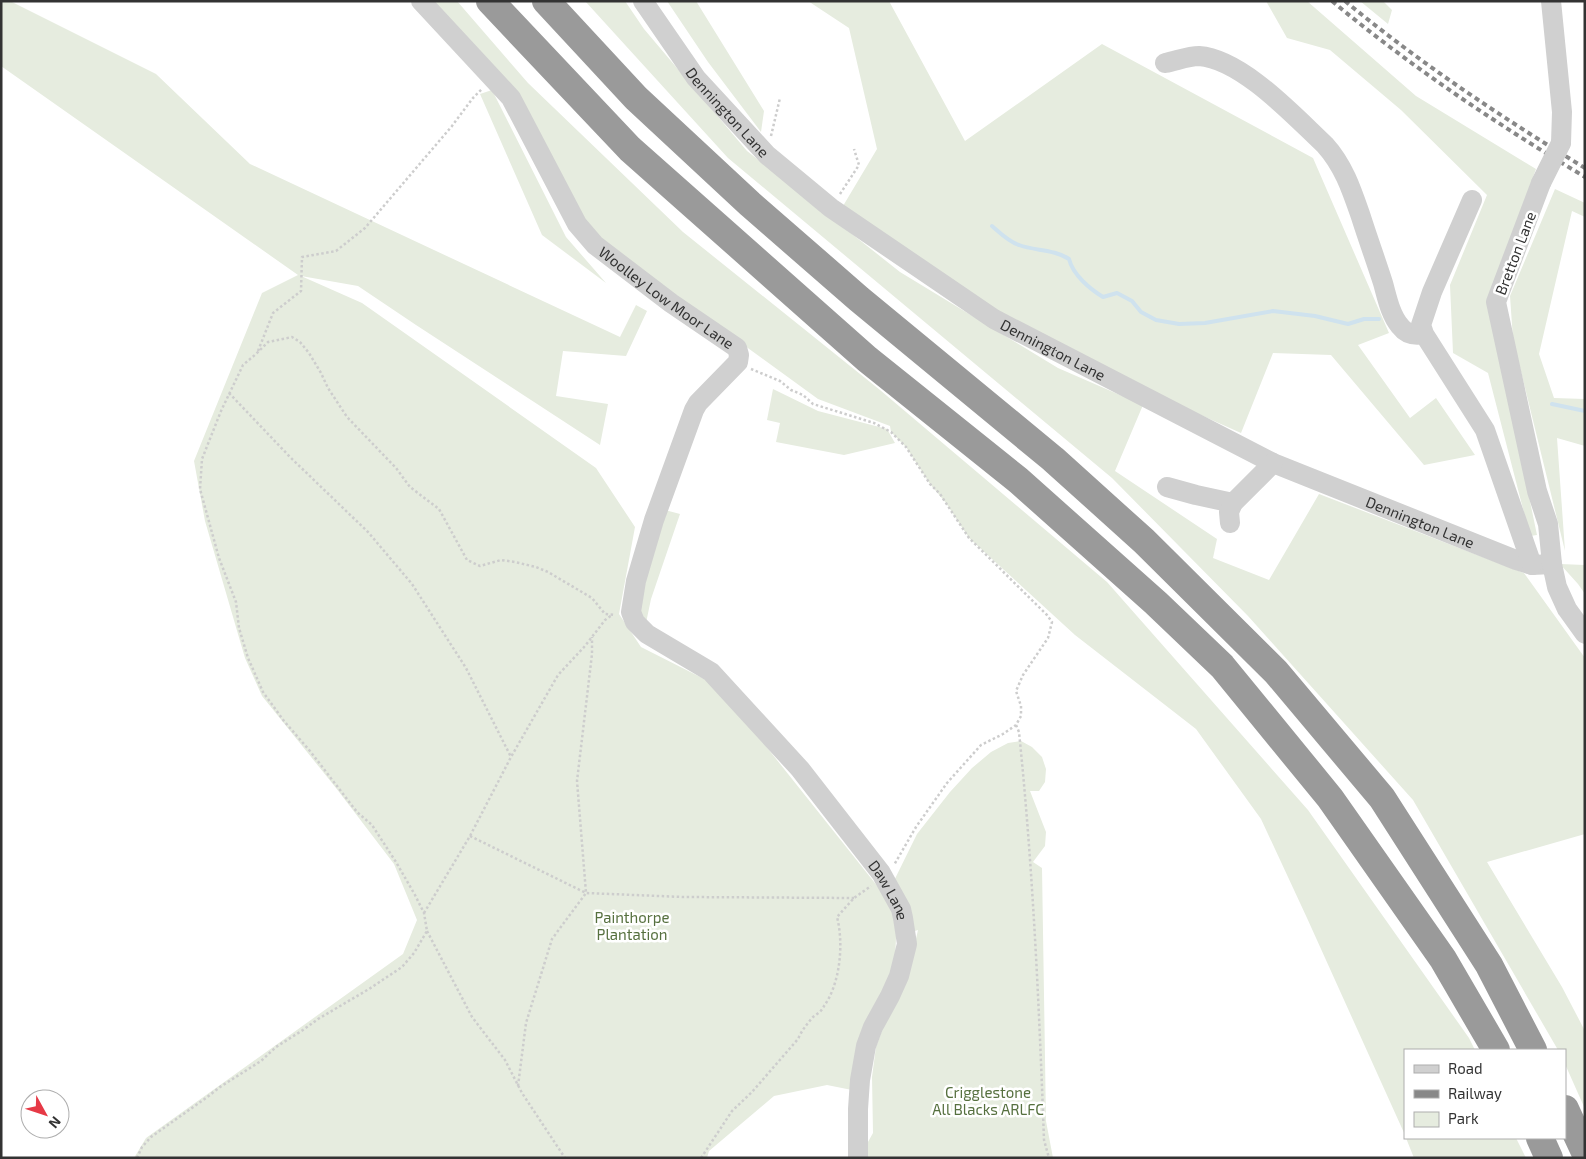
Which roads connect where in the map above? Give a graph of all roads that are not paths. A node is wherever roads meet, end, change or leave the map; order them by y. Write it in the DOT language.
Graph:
graph roads {
  1 [pos="421,1"];
  2 [pos="490,1"];
  3 [pos="643,1"];
  4 [pos="1551,1"];
  5 [pos="553,8"];
  6 [pos="1165,64"];
  7 [pos="1472,200"];
  8 [pos="1424,334"];
  9 [pos="1274,463"];
  10 [pos="1167,487"];
  11 [pos="1233,503"];
  12 [pos="1230,523"];
  13 [pos="1542,565"];
  14 [pos="1585,634"];
  15 [pos="711,672"];
  16 [pos="1495,1049"];
  17 [pos="1533,1049"];
  18 [pos="1566,1111"];
  19 [pos="1540,1139"];
  20 [pos="1585,1152"];
  21 [pos="858,1158"];
  22 [pos="1549,1158"];
  1 -- 15 [label="street, Woolley Low Moor Lane"];
  2 -- 16 [label="highway"];
  3 -- 9 [label="street, Dennington Lane"];
  4 -- 13 [label="street, Bretton Lane, bridge"];
  5 -- 17 [label="highway"];
  6 -- 8 [label="street"];
  7 -- 8 [label="street"];
  8 -- 13 [label="street"];
  9 -- 11 [label="street"];
  9 -- 13 [label="street, Dennington Lane"];
  10 -- 11 [label="street"];
  11 -- 12 [label="street"];
  13 -- 14 [label="street"];
  15 -- 21 [label="street, Daw Lane"];
  18 -- 20 [label="highway"];
  19 -- 22 [label="highway"];
}
